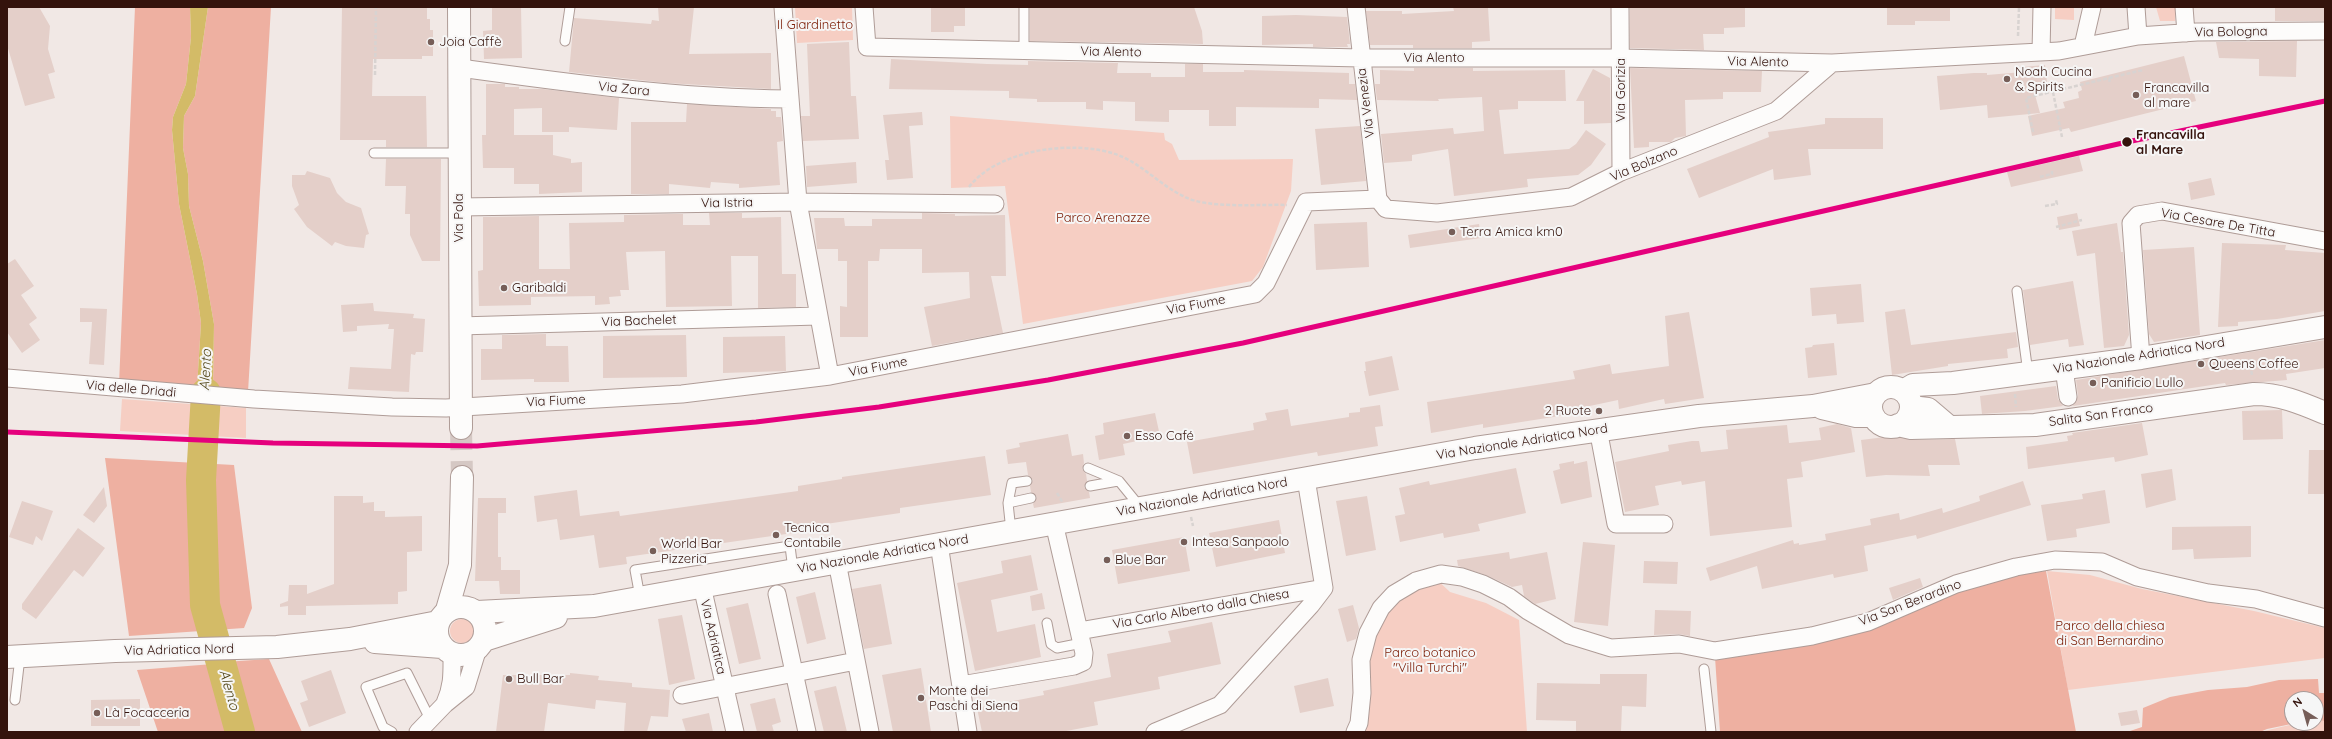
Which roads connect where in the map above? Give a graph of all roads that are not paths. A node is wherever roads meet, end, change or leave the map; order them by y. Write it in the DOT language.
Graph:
graph roads {
  1 [pos="459,7"];
  2 [pos="570,7"];
  3 [pos="783,7"];
  4 [pos="864,7"];
  5 [pos="1024,7"];
  6 [pos="1356,7"];
  7 [pos="1620,7"];
  8 [pos="2042,7"];
  9 [pos="2092,7"];
  10 [pos="2136,7"];
  11 [pos="2184,7"];
  12 [pos="2325,32"];
  13 [pos="2186,33"];
  14 [pos="2138,36"];
  15 [pos="565,41"];
  16 [pos="2082,46"];
  17 [pos="1024,50"];
  18 [pos="2041,52"];
  19 [pos="1361,58"];
  20 [pos="1621,58"];
  21 [pos="1832,63"];
  22 [pos="460,68"];
  23 [pos="789,99"];
  24 [pos="374,153"];
  25 [pos="459,153"];
  26 [pos="1621,172"];
  27 [pos="1378,199"];
  28 [pos="798,202"];
  29 [pos="995,204"];
  30 [pos="458,207"];
  31 [pos="2325,242"];
  32 [pos="2017,291"];
  33 [pos="818,316"];
  34 [pos="459,326"];
  35 [pos="2325,327"];
  36 [pos="2141,358"];
  37 [pos="2064,368"];
  38 [pos="2028,373"];
  39 [pos="830,376"];
  40 [pos="7,378"];
  41 [pos="1876,394"];
  42 [pos="2068,397"];
  43 [pos="254,399"];
  44 [pos="1908,401"];
  45 [pos="460,406"];
  46 [pos="1813,406"];
  47 [pos="2325,413"];
  48 [pos="1873,416"];
  49 [pos="1898,425"];
  50 [pos="1948,426"];
  51 [pos="461,428"];
  52 [pos="1598,429"];
  53 [pos="1088,468"];
  54 [pos="462,477"];
  55 [pos="1306,479"];
  56 [pos="1027,481"];
  57 [pos="1119,481"];
  58 [pos="1090,486"];
  59 [pos="1031,498"];
  60 [pos="1008,503"];
  61 [pos="1142,508"];
  62 [pos="1054,523"];
  63 [pos="1664,524"];
  64 [pos="1011,531"];
  65 [pos="939,544"];
  66 [pos="837,562"];
  67 [pos="793,570"];
  68 [pos="702,586"];
  69 [pos="1324,588"];
  70 [pos="777,594"];
  71 [pos="640,598"];
  72 [pos="594,606"];
  73 [pos="458,613"];
  74 [pos="2325,618"];
  75 [pos="1046,623"];
  76 [pos="1081,637"];
  77 [pos="350,639"];
  78 [pos="481,644"];
  79 [pos="447,650"];
  80 [pos="14,657"];
  81 [pos="856,661"];
  82 [pos="1704,669"];
  83 [pos="794,673"];
  84 [pos="961,685"];
  85 [pos="724,687"];
  86 [pos="682,695"];
  87 [pos="15,700"];
  88 [pos="444,704"];
  89 [pos="430,719"];
  90 [pos="392,732"];
  91 [pos="418,732"];
  92 [pos="735,732"];
  93 [pos="807,732"];
  94 [pos="870,732"];
  95 [pos="968,732"];
  96 [pos="1155,732"];
  97 [pos="1355,732"];
  98 [pos="1711,732"];
  1 -- 22 [label="main road, Via Pola"];
  2 -- 15 [label="lane"];
  3 -- 23 [label="street"];
  4 -- 17 [label="street, Via Alento"];
  5 -- 17 [label="lane"];
  6 -- 19 [label="street, Via Venezia"];
  7 -- 20 [label="street, Via Gorizia"];
  8 -- 18 [label="street"];
  9 -- 16 [label="street"];
  10 -- 14 [label="street"];
  11 -- 13 [label="street"];
  12 -- 13 [label="street, Via Bologna"];
  13 -- 14 [label="street, Via Bologna"];
  14 -- 16 [label="street, Via Bologna"];
  16 -- 18 [label="street"];
  17 -- 19 [label="street, Via Alento"];
  18 -- 21 [label="street, Via Alento"];
  19 -- 20 [label="street, Via Alento"];
  19 -- 27 [label="street, Via Venezia"];
  20 -- 21 [label="street, Via Alento"];
  20 -- 26 [label="street, Via Gorizia"];
  21 -- 26 [label="street, Via Bolzano"];
  22 -- 23 [label="street, Via Zara"];
  22 -- 25 [label="main road, Via Pola"];
  23 -- 28 [label="street"];
  24 -- 25 [label="lane"];
  25 -- 30 [label="main road, Via Pola"];
  26 -- 27 [label="street, Via Bolzano"];
  27 -- 39 [label="street, Via Fiume"];
  28 -- 29 [label="street, Via Istria"];
  28 -- 30 [label="street, Via Istria"];
  28 -- 33 [label="street"];
  30 -- 34 [label="main road, Via Pola"];
  31 -- 36 [label="street, Via Cesare De Titta"];
  32 -- 38 [label="lane"];
  33 -- 34 [label="street, Via Bachelet"];
  33 -- 39 [label="street"];
  34 -- 45 [label="main road, Via Pola"];
  35 -- 36 [label="main road, Via Nazionale Adriatica Nord"];
  36 -- 37 [label="main road, Via Nazionale Adriatica Nord"];
  37 -- 38 [label="main road, Via Nazionale Adriatica Nord"];
  37 -- 42 [label="street"];
  38 -- 44 [label="main road, Via Nazionale Adriatica Nord"];
  39 -- 45 [label="street, Via Fiume"];
  40 -- 43 [label="street, Via delle Driadi"];
  41 -- 44 [label="main road, Via Nazionale Adriatica Nord"];
  41 -- 46 [label="main road, Via Nazionale Adriatica Nord"];
  41 -- 48 [label="main road"];
  43 -- 45 [label="street, Via Fiume"];
  44 -- 49 [label="main road, Via Nazionale Adriatica Nord"];
  44 -- 50 [label="main road"];
  45 -- 51 [label="main road, Via Pola"];
  46 -- 48 [label="main road, Via Nazionale Adriatica Nord"];
  46 -- 52 [label="main road, Via Nazionale Adriatica Nord"];
  47 -- 50 [label="main road, Salita San Franco"];
  48 -- 49 [label="main road, Via Nazionale Adriatica Nord"];
  49 -- 50 [label="main road, Salita San Franco"];
  52 -- 55 [label="main road, Via Nazionale Adriatica Nord"];
  52 -- 63 [label="street"];
  53 -- 57 [label="lane"];
  54 -- 73 [label="main road"];
  55 -- 61 [label="main road, Via Nazionale Adriatica Nord"];
  55 -- 69 [label="street"];
  56 -- 60 [label="lane"];
  57 -- 58 [label="lane"];
  57 -- 61 [label="lane"];
  59 -- 60 [label="lane"];
  60 -- 64 [label="lane"];
  61 -- 62 [label="main road, Via Nazionale Adriatica Nord"];
  62 -- 64 [label="main road, Via Nazionale Adriatica Nord"];
  62 -- 76 [label="street"];
  64 -- 65 [label="main road, Via Nazionale Adriatica Nord"];
  65 -- 66 [label="main road, Via Nazionale Adriatica Nord"];
  65 -- 84 [label="street"];
  66 -- 67 [label="main road, Via Nazionale Adriatica Nord"];
  66 -- 81 [label="street"];
  67 -- 68 [label="main road, Via Nazionale Adriatica Nord"];
  67 -- 71 [label="lane"];
  68 -- 71 [label="main road, Via Nazionale Adriatica Nord"];
  68 -- 85 [label="street, Via Adriatica"];
  69 -- 76 [label="street, Via Carlo Alberto dalla Chiesa"];
  69 -- 96 [label="street, Via Carlo Alberto dalla Chiesa"];
  70 -- 83 [label="street"];
  71 -- 72 [label="main road, Via Nazionale Adriatica Nord"];
  72 -- 73 [label="main road, Via Nazionale Adriatica Nord"];
  72 -- 78 [label="main road, Via Nazionale Adriatica Nord"];
  73 -- 77 [label="main road, Via Adriatica Nord"];
  73 -- 78 [label="main road"];
  73 -- 79 [label="main road"];
  74 -- 97 [label="street, Via San Berardino"];
  75 -- 76 [label="lane"];
  76 -- 84 [label="street"];
  77 -- 79 [label="main road, Via Adriatica Nord"];
  77 -- 80 [label="main road, Via Adriatica Nord"];
  78 -- 79 [label="main road"];
  78 -- 88 [label="street"];
  79 -- 88 [label="street"];
  80 -- 87 [label="lane"];
  81 -- 83 [label="street, Via Adriatica"];
  81 -- 94 [label="street"];
  82 -- 98 [label="lane"];
  83 -- 85 [label="street, Via Adriatica"];
  83 -- 93 [label="street"];
  84 -- 95 [label="street"];
  85 -- 86 [label="street, Via Adriatica"];
  85 -- 92 [label="street, Via Adriatica"];
  88 -- 89 [label="street"];
  89 -- 90 [label="lane"];
  89 -- 91 [label="street"];
}
